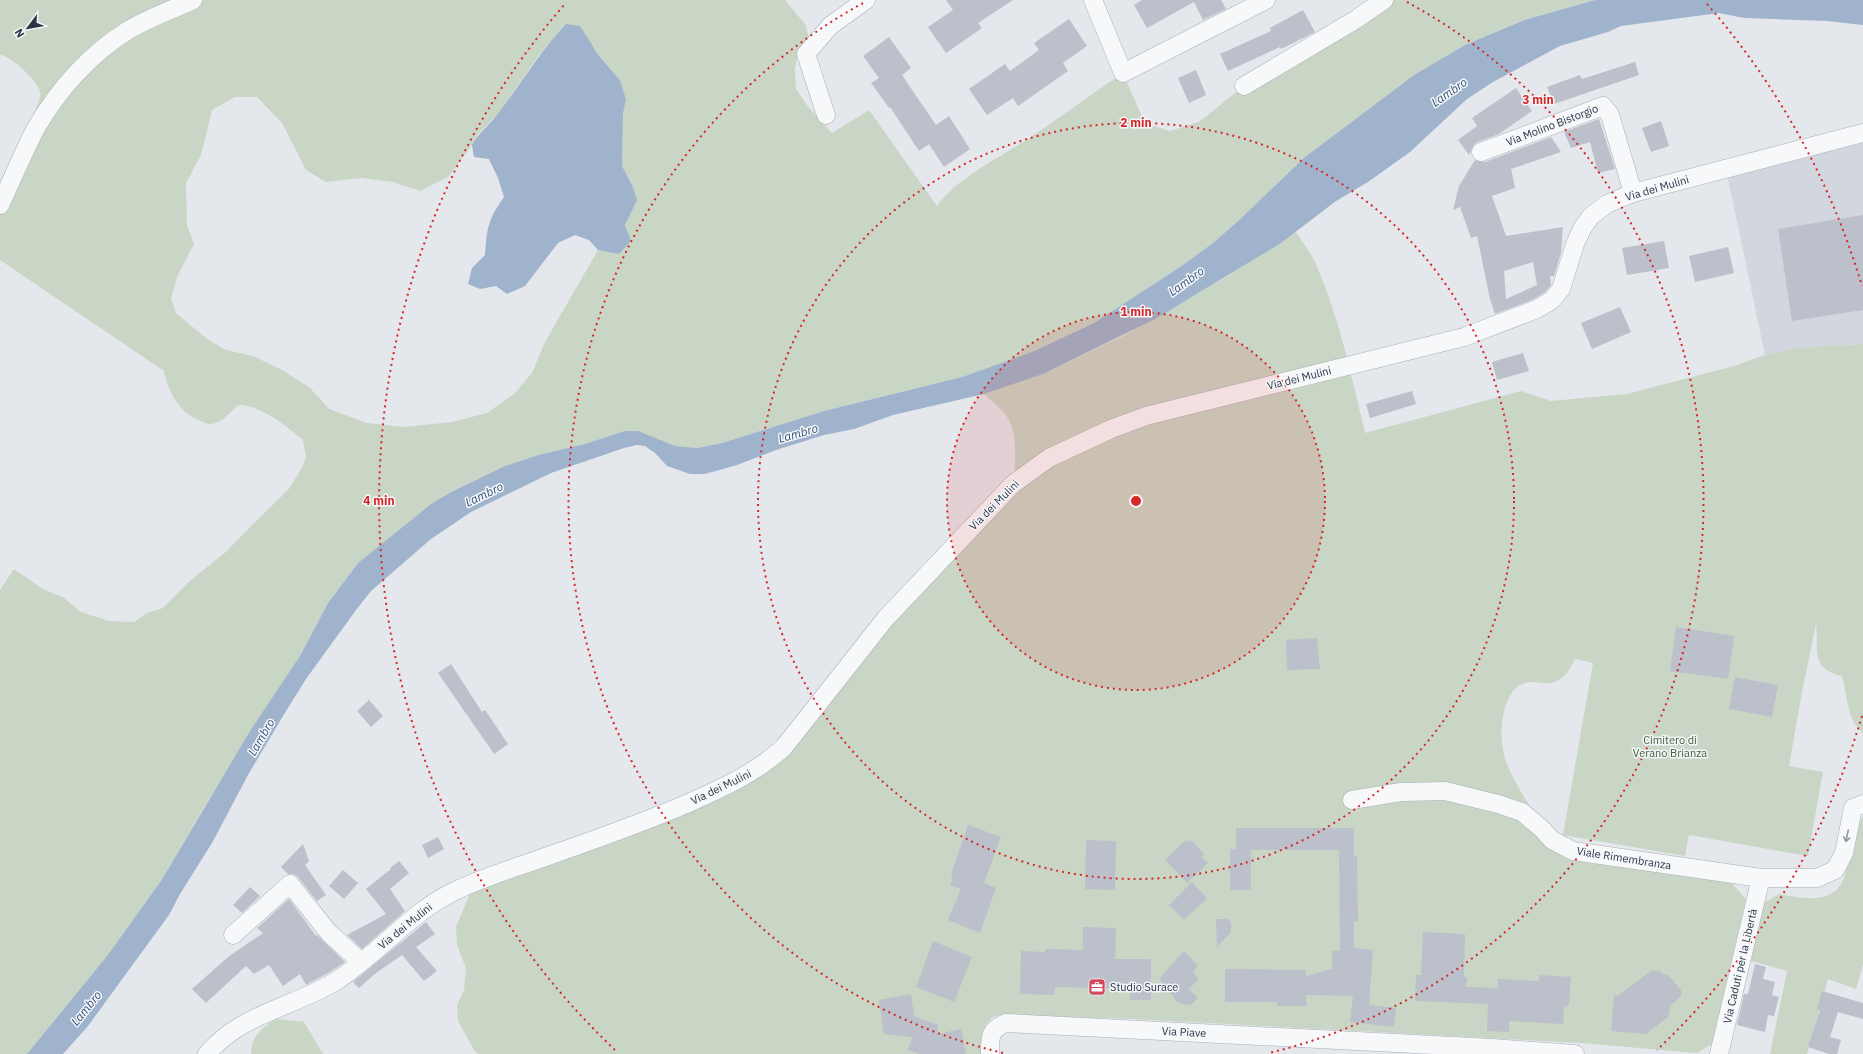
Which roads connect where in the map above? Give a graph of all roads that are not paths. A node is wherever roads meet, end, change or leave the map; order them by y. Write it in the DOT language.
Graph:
graph roads {
  1 [pos="194,0"];
  2 [pos="866,0"];
  3 [pos="1093,0"];
  4 [pos="1266,0"];
  5 [pos="1384,0"];
  6 [pos="1244,86"];
  7 [pos="826,115"];
  8 [pos="1863,133"];
  9 [pos="1481,152"];
  10 [pos="1632,193"];
  11 [pos="0,205"];
  12 [pos="1352,800"];
  13 [pos="1863,804"];
  14 [pos="1761,878"];
  15 [pos="233,935"];
  16 [pos="361,962"];
  17 [pos="1402,1049"];
  18 [pos="1492,1051"];
  19 [pos="207,1054"];
  20 [pos="990,1054"];
  21 [pos="1576,1054"];
  22 [pos="1719,1054"];
  1 -- 11 [label="street"];
  2 -- 7 [label="street"];
  3 -- 4 [label="street"];
  5 -- 6 [label="street"];
  8 -- 10 [label="street, Via dei Mulini"];
  9 -- 10 [label="street, Via Molino Bistorgio"];
  10 -- 16 [label="street, Via dei Mulini"];
  12 -- 14 [label="street, Viale Rimembranza"];
  13 -- 14 [label="street, Viale Rimembranza, one-way"];
  14 -- 22 [label="street, Via Caduti per la Libertà"];
  15 -- 16 [label="street"];
  16 -- 19 [label="street, Via dei Mulini"];
  17 -- 18 [label="street, Via Piave"];
  17 -- 20 [label="street, Via Piave"];
  18 -- 21 [label="street, Via Piave"];
}
